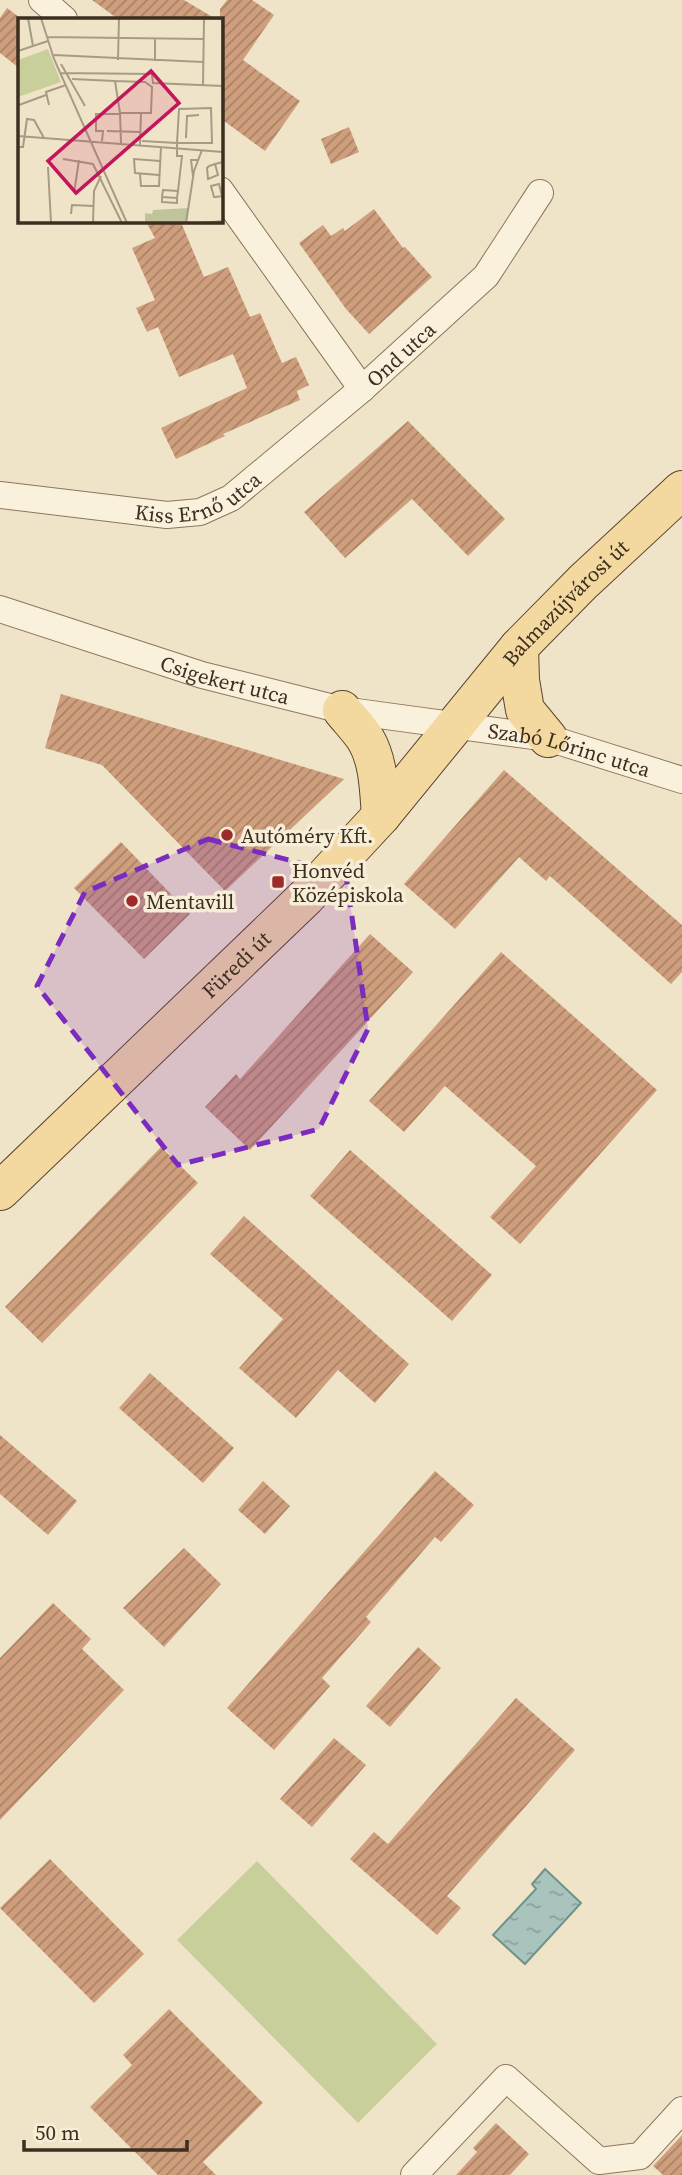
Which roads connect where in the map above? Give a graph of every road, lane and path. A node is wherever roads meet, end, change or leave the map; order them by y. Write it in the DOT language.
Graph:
graph roads {
  1 [pos="42,0"];
  2 [pos="63,18"];
  3 [pos="222,193"];
  4 [pos="540,194"];
  5 [pos="362,389"];
  6 [pos="682,490"];
  7 [pos="0,495"];
  8 [pos="0,609"];
  9 [pos="519,647"];
  10 [pos="342,710"];
  11 [pos="456,723"];
  12 [pos="548,738"];
  13 [pos="682,780"];
  14 [pos="382,816"];
  15 [pos="0,1191"];
  16 [pos="682,2110"];
  17 [pos="414,2175"];
  1 -- 2 [label="street"];
  3 -- 5 [label="street, Ond utca"];
  4 -- 5 [label="street, Ond utca"];
  5 -- 7 [label="street, Kiss Ernő utca"];
  6 -- 9 [label="main road, Balmazújvárosi út"];
  8 -- 10 [label="street, Csigekert utca"];
  9 -- 11 [label="main road, Balmazújvárosi út"];
  9 -- 12 [label="main road"];
  10 -- 11 [label="street, Csigekert utca"];
  10 -- 14 [label="main road"];
  11 -- 12 [label="street, Szabó Lőrinc utca"];
  11 -- 14 [label="main road, Füredi út"];
  12 -- 13 [label="street, Szabó Lőrinc utca"];
  14 -- 15 [label="main road, Füredi út"];
  16 -- 17 [label="street"];
}
